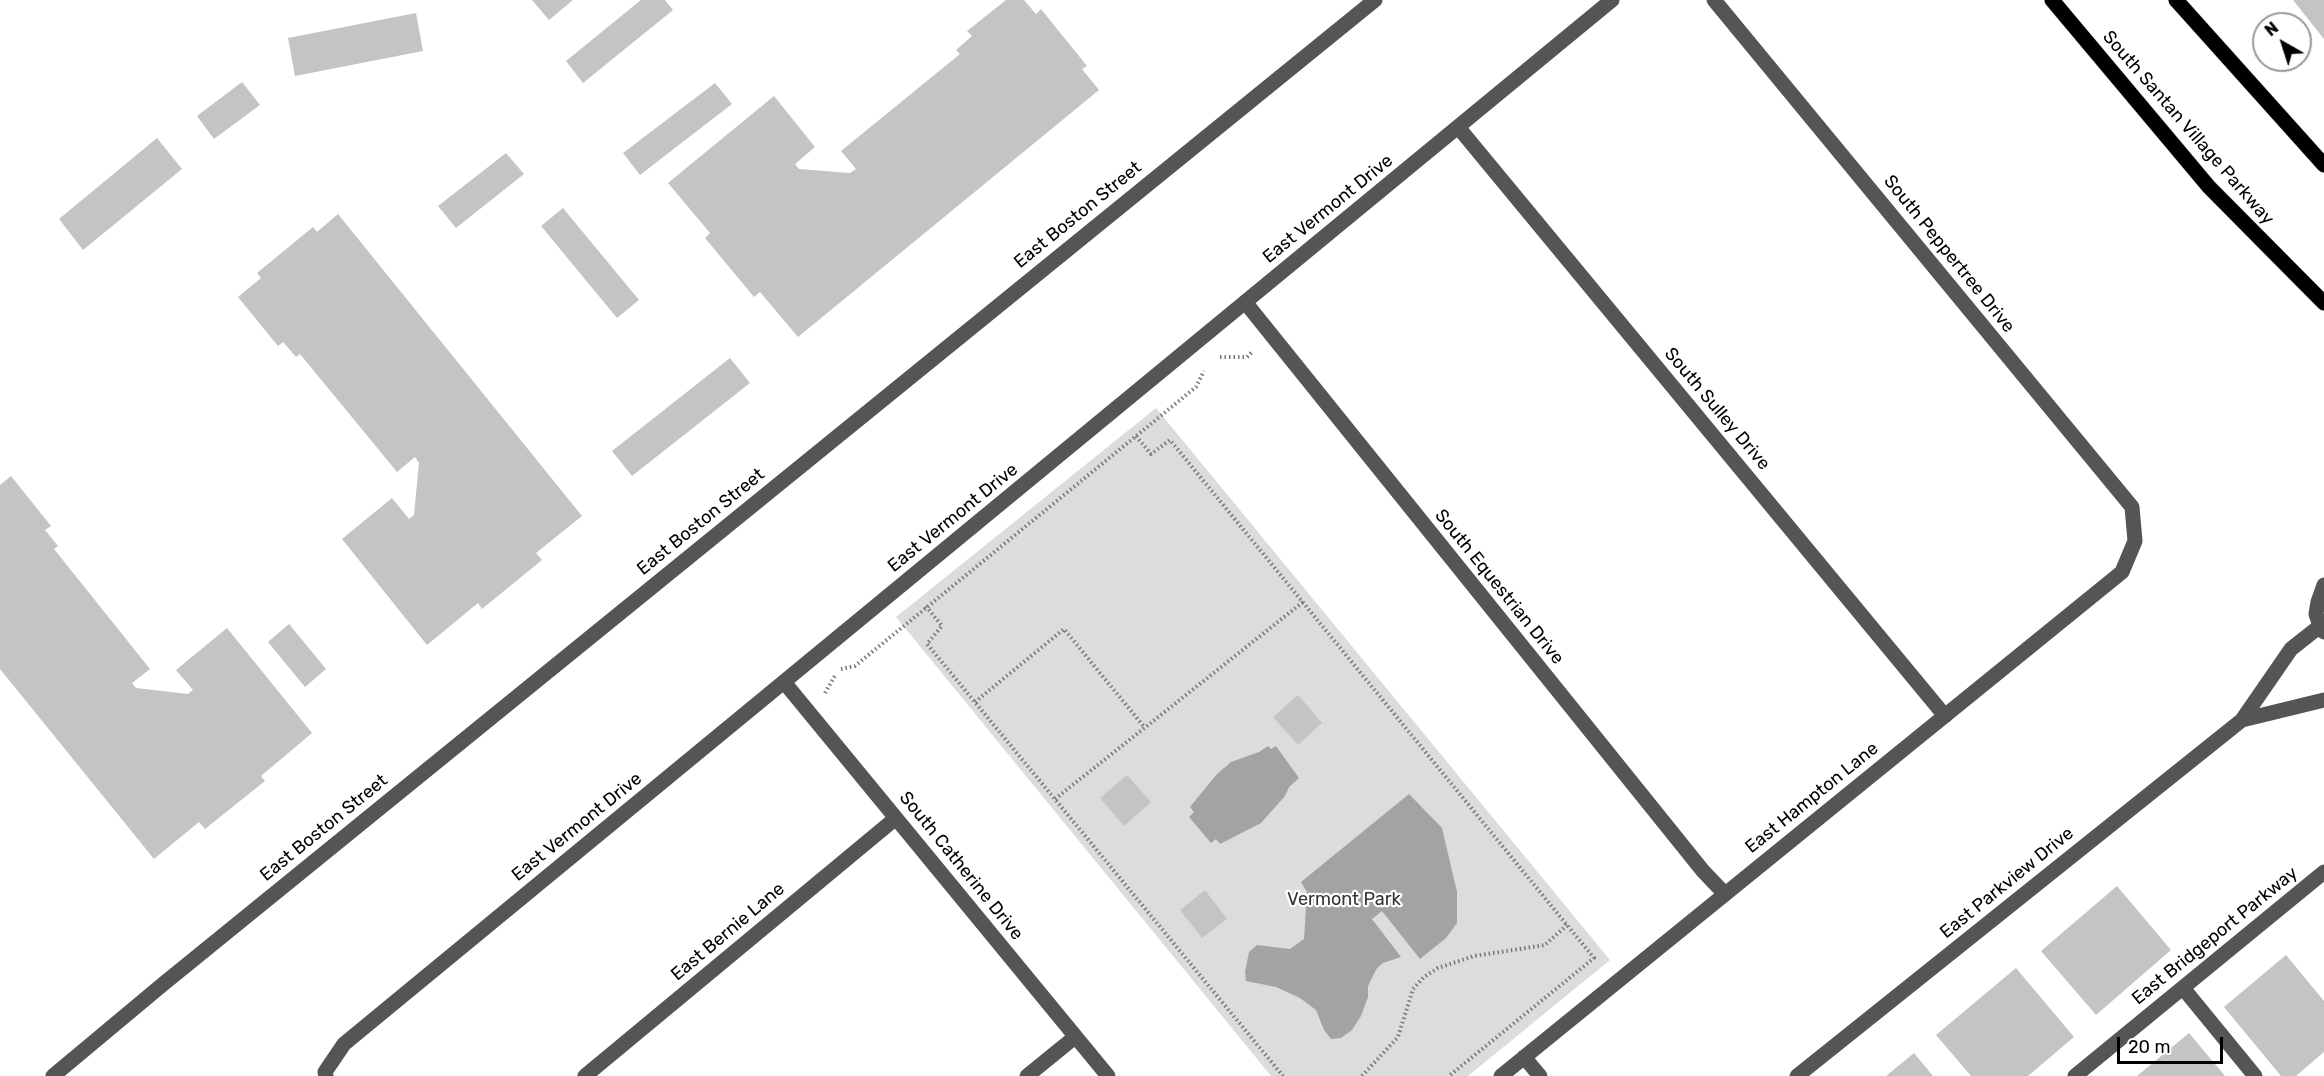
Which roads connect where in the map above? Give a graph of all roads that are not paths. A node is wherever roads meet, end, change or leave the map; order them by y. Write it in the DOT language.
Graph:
graph roads {
  1 [pos="1375,0"];
  2 [pos="1612,0"];
  3 [pos="1714,0"];
  4 [pos="2052,0"];
  5 [pos="2176,0"];
  6 [pos="1458,127"];
  7 [pos="2324,165"];
  8 [pos="1245,302"];
  9 [pos="2324,303"];
  10 [pos="2135,542"];
  11 [pos="2324,585"];
  12 [pos="2322,627"];
  13 [pos="784,682"];
  14 [pos="2324,699"];
  15 [pos="1945,716"];
  16 [pos="2242,720"];
  17 [pos="896,818"];
  18 [pos="2324,872"];
  19 [pos="1725,894"];
  20 [pos="2183,988"];
  21 [pos="1075,1037"];
  22 [pos="1524,1057"];
  23 [pos="326,1074"];
  24 [pos="53,1076"];
  25 [pos="585,1076"];
  26 [pos="1028,1076"];
  27 [pos="1108,1076"];
  28 [pos="1501,1076"];
  29 [pos="1540,1076"];
  30 [pos="1797,1076"];
  31 [pos="2075,1076"];
  32 [pos="2255,1076"];
  1 -- 24 [label="street, East Boston Street"];
  2 -- 6 [label="street, East Vermont Drive"];
  3 -- 10 [label="street, South Peppertree Drive"];
  4 -- 9 [label="main road, South Santan Village Parkway"];
  5 -- 7 [label="main road"];
  6 -- 8 [label="street, East Vermont Drive"];
  6 -- 15 [label="street, South Sulley Drive"];
  8 -- 13 [label="street, East Vermont Drive"];
  8 -- 19 [label="street, South Equestrian Drive"];
  10 -- 15 [label="street, East Hampton Lane"];
  11 -- 12 [label="street"];
  12 -- 16 [label="street, East Parkview Drive"];
  13 -- 17 [label="street, South Catherine Drive"];
  13 -- 23 [label="street, East Vermont Drive"];
  14 -- 16 [label="street, East Parkview Drive"];
  15 -- 19 [label="street, East Hampton Lane"];
  16 -- 30 [label="street, East Parkview Drive"];
  17 -- 21 [label="street, South Catherine Drive"];
  17 -- 25 [label="street, East Bernie Lane"];
  18 -- 20 [label="street, East Bridgeport Parkway"];
  19 -- 22 [label="street, East Hampton Lane"];
  20 -- 31 [label="street, East Bridgeport Parkway"];
  20 -- 32 [label="street"];
  21 -- 26 [label="street"];
  21 -- 27 [label="street, South Catherine Drive"];
  22 -- 28 [label="street, East Hampton Lane"];
  22 -- 29 [label="street"];
}
